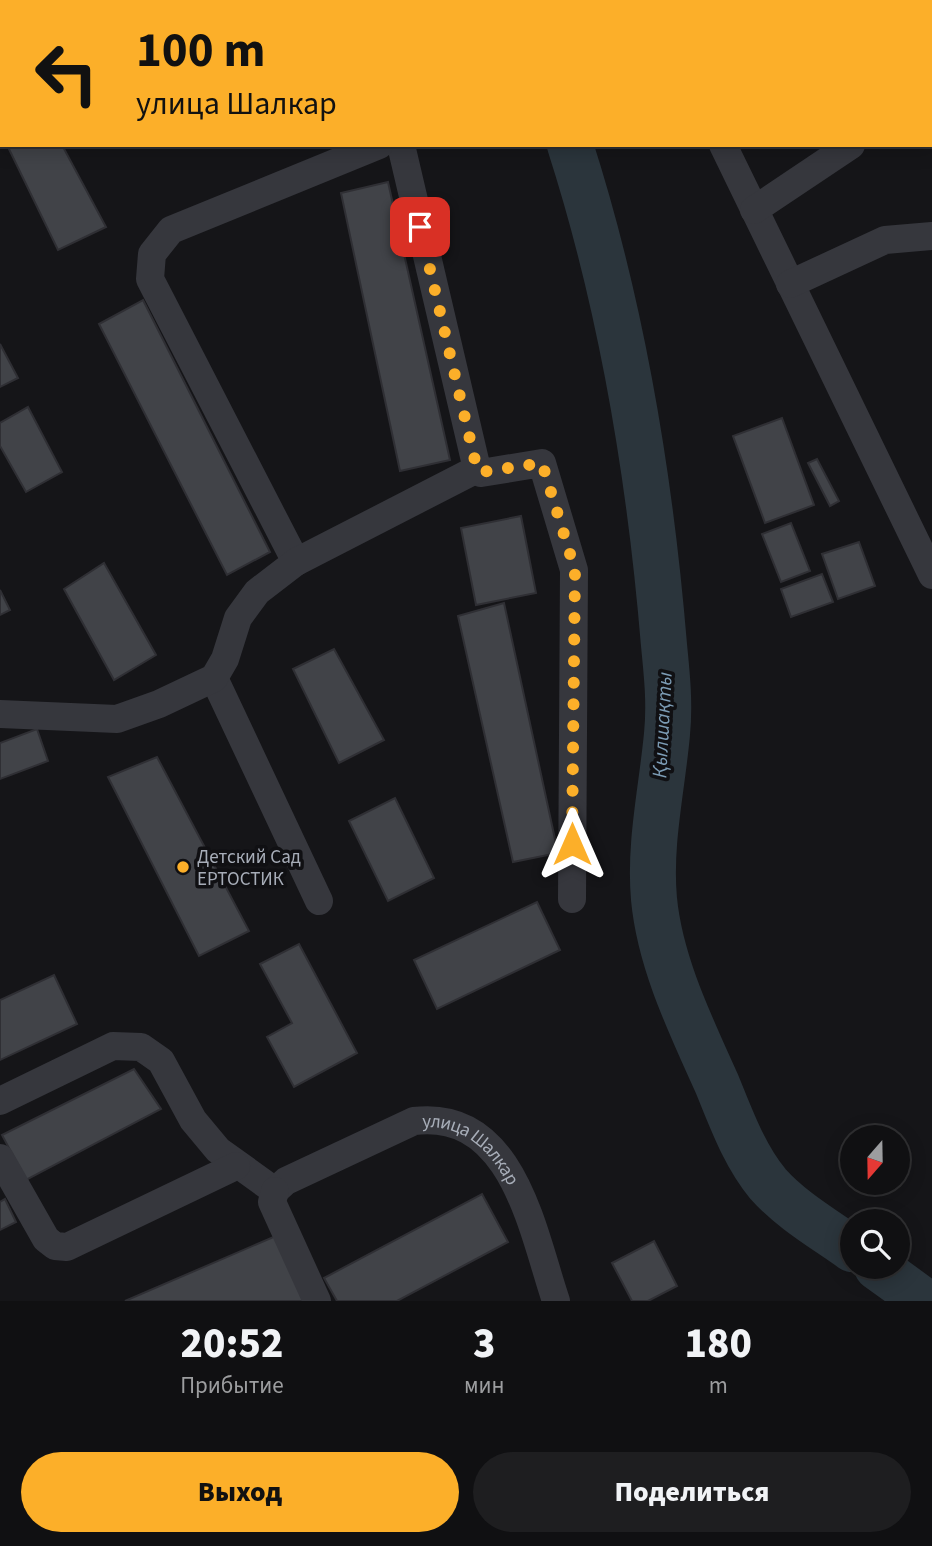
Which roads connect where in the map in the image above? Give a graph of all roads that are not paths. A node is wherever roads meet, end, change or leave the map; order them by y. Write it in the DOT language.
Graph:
graph roads {
  1 [pos="374,147"];
  2 [pos="401,147"];
  3 [pos="724,147"];
  4 [pos="848,147"];
  5 [pos="754,210"];
  6 [pos="932,236"];
  7 [pos="790,284"];
  8 [pos="477,469"];
  9 [pos="296,562"];
  10 [pos="932,575"];
  11 [pos="214,678"];
  12 [pos="0,714"];
  13 [pos="572,899"];
  14 [pos="318,901"];
  15 [pos="0,1101"];
  16 [pos="0,1158"];
  17 [pos="236,1166"];
  18 [pos="275,1191"];
  19 [pos="317,1301"];
  20 [pos="556,1301"];
  1 -- 9 [label="street"];
  2 -- 8 [label="street"];
  3 -- 5 [label="street"];
  4 -- 5 [label="street"];
  5 -- 7 [label="street"];
  6 -- 7 [label="street"];
  7 -- 10 [label="street"];
  8 -- 9 [label="street"];
  8 -- 13 [label="street"];
  9 -- 11 [label="street"];
  11 -- 12 [label="street"];
  11 -- 14 [label="street"];
  15 -- 17 [label="street"];
  16 -- 17 [label="street"];
  17 -- 18 [label="street"];
  18 -- 19 [label="street"];
  18 -- 20 [label="street, улица Шалкар"];
}
